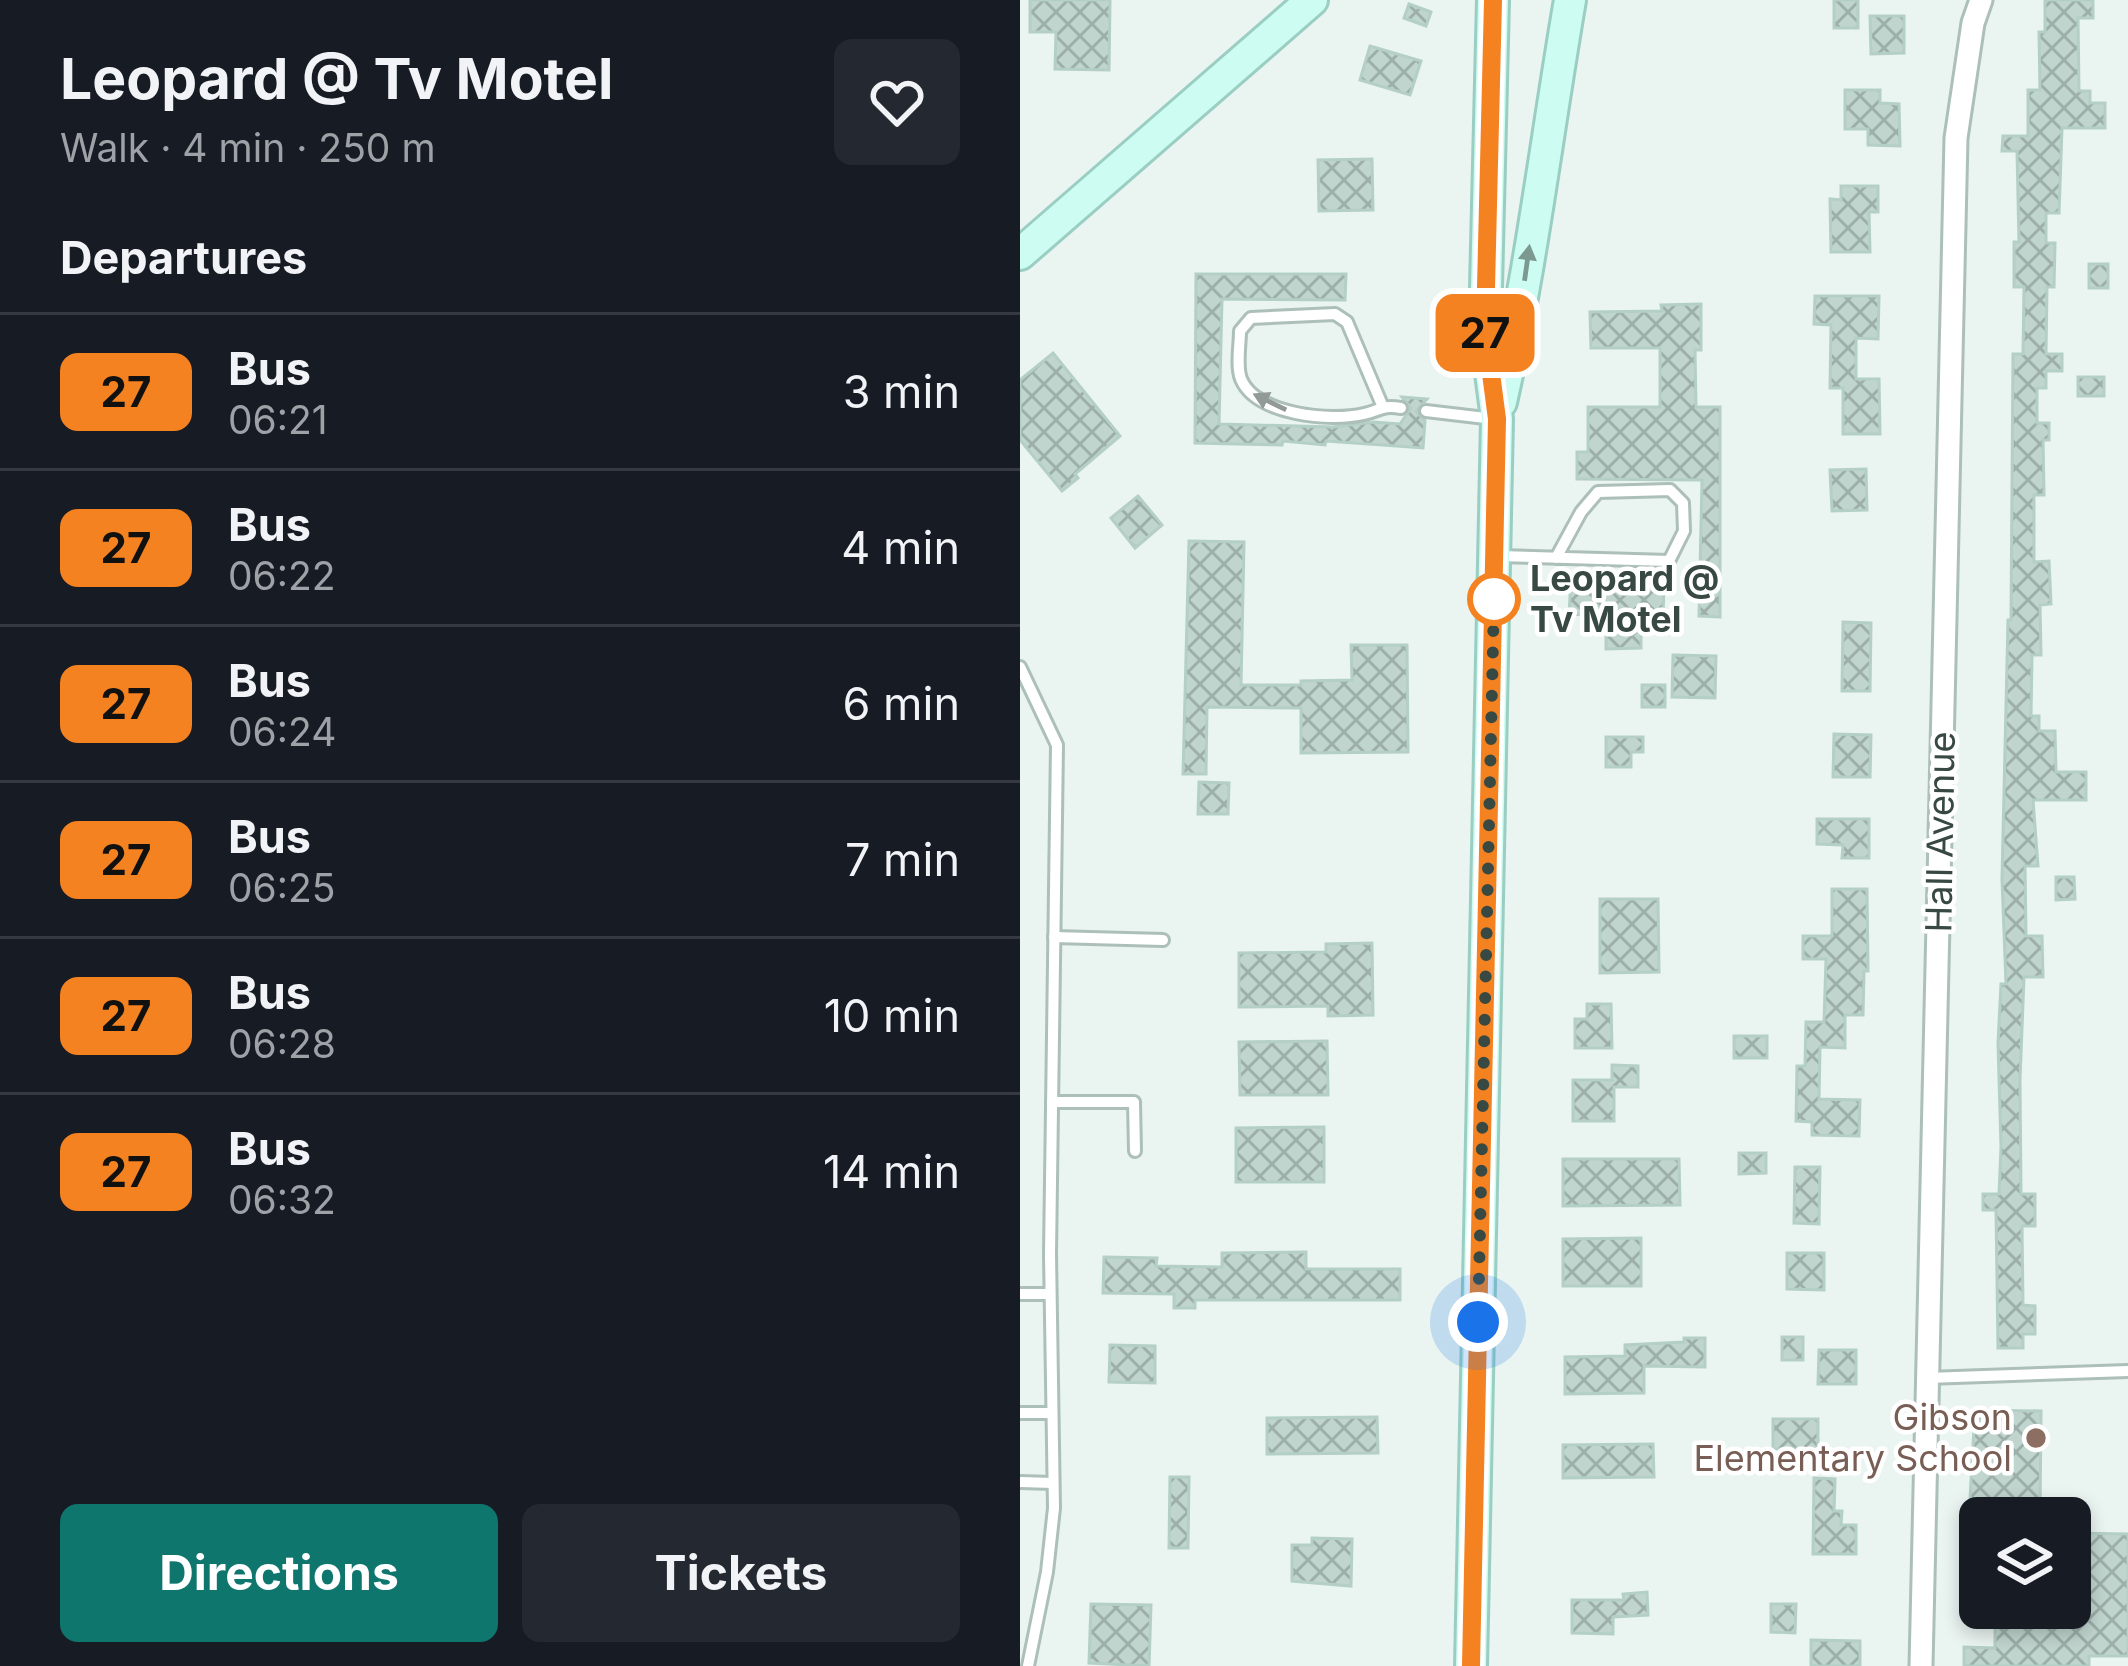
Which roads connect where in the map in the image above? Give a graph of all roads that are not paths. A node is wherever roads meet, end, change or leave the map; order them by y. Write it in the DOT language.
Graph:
graph roads {
  1 [pos="1312,0"];
  2 [pos="1493,0"];
  3 [pos="1570,0"];
  4 [pos="1981,0"];
  5 [pos="1020,254"];
  6 [pos="1382,405"];
  7 [pos="1401,408"];
  8 [pos="1426,411"];
  9 [pos="1497,419"];
  10 [pos="1495,556"];
  11 [pos="1556,558"];
  12 [pos="1020,668"];
  13 [pos="1054,938"];
  14 [pos="1163,940"];
  15 [pos="1052,1102"];
  16 [pos="1136,1151"];
  17 [pos="1020,1294"];
  18 [pos="1050,1294"];
  19 [pos="2128,1371"];
  20 [pos="1927,1378"];
  21 [pos="1020,1413"];
  22 [pos="1052,1414"];
  23 [pos="1020,1482"];
  24 [pos="1053,1483"];
  25 [pos="1028,1666"];
  26 [pos="1471,1666"];
  27 [pos="1921,1666"];
  1 -- 5 [label="main road"];
  2 -- 9 [label="main road"];
  9 -- 3 [label="main road, one-way"];
  4 -- 20 [label="street, Hall Avenue"];
  6 -- 6 [label="lane, one-way"];
  6 -- 7 [label="lane"];
  8 -- 9 [label="lane"];
  9 -- 10 [label="main road"];
  10 -- 11 [label="lane"];
  10 -- 26 [label="main road"];
  11 -- 11 [label="lane"];
  12 -- 13 [label="lane"];
  13 -- 14 [label="lane"];
  13 -- 15 [label="lane"];
  15 -- 16 [label="lane"];
  15 -- 18 [label="lane"];
  17 -- 18 [label="lane"];
  18 -- 22 [label="lane"];
  19 -- 20 [label="lane"];
  20 -- 27 [label="street, Hall Avenue"];
  21 -- 22 [label="lane"];
  22 -- 24 [label="lane"];
  23 -- 24 [label="lane"];
  24 -- 25 [label="lane"];
}
